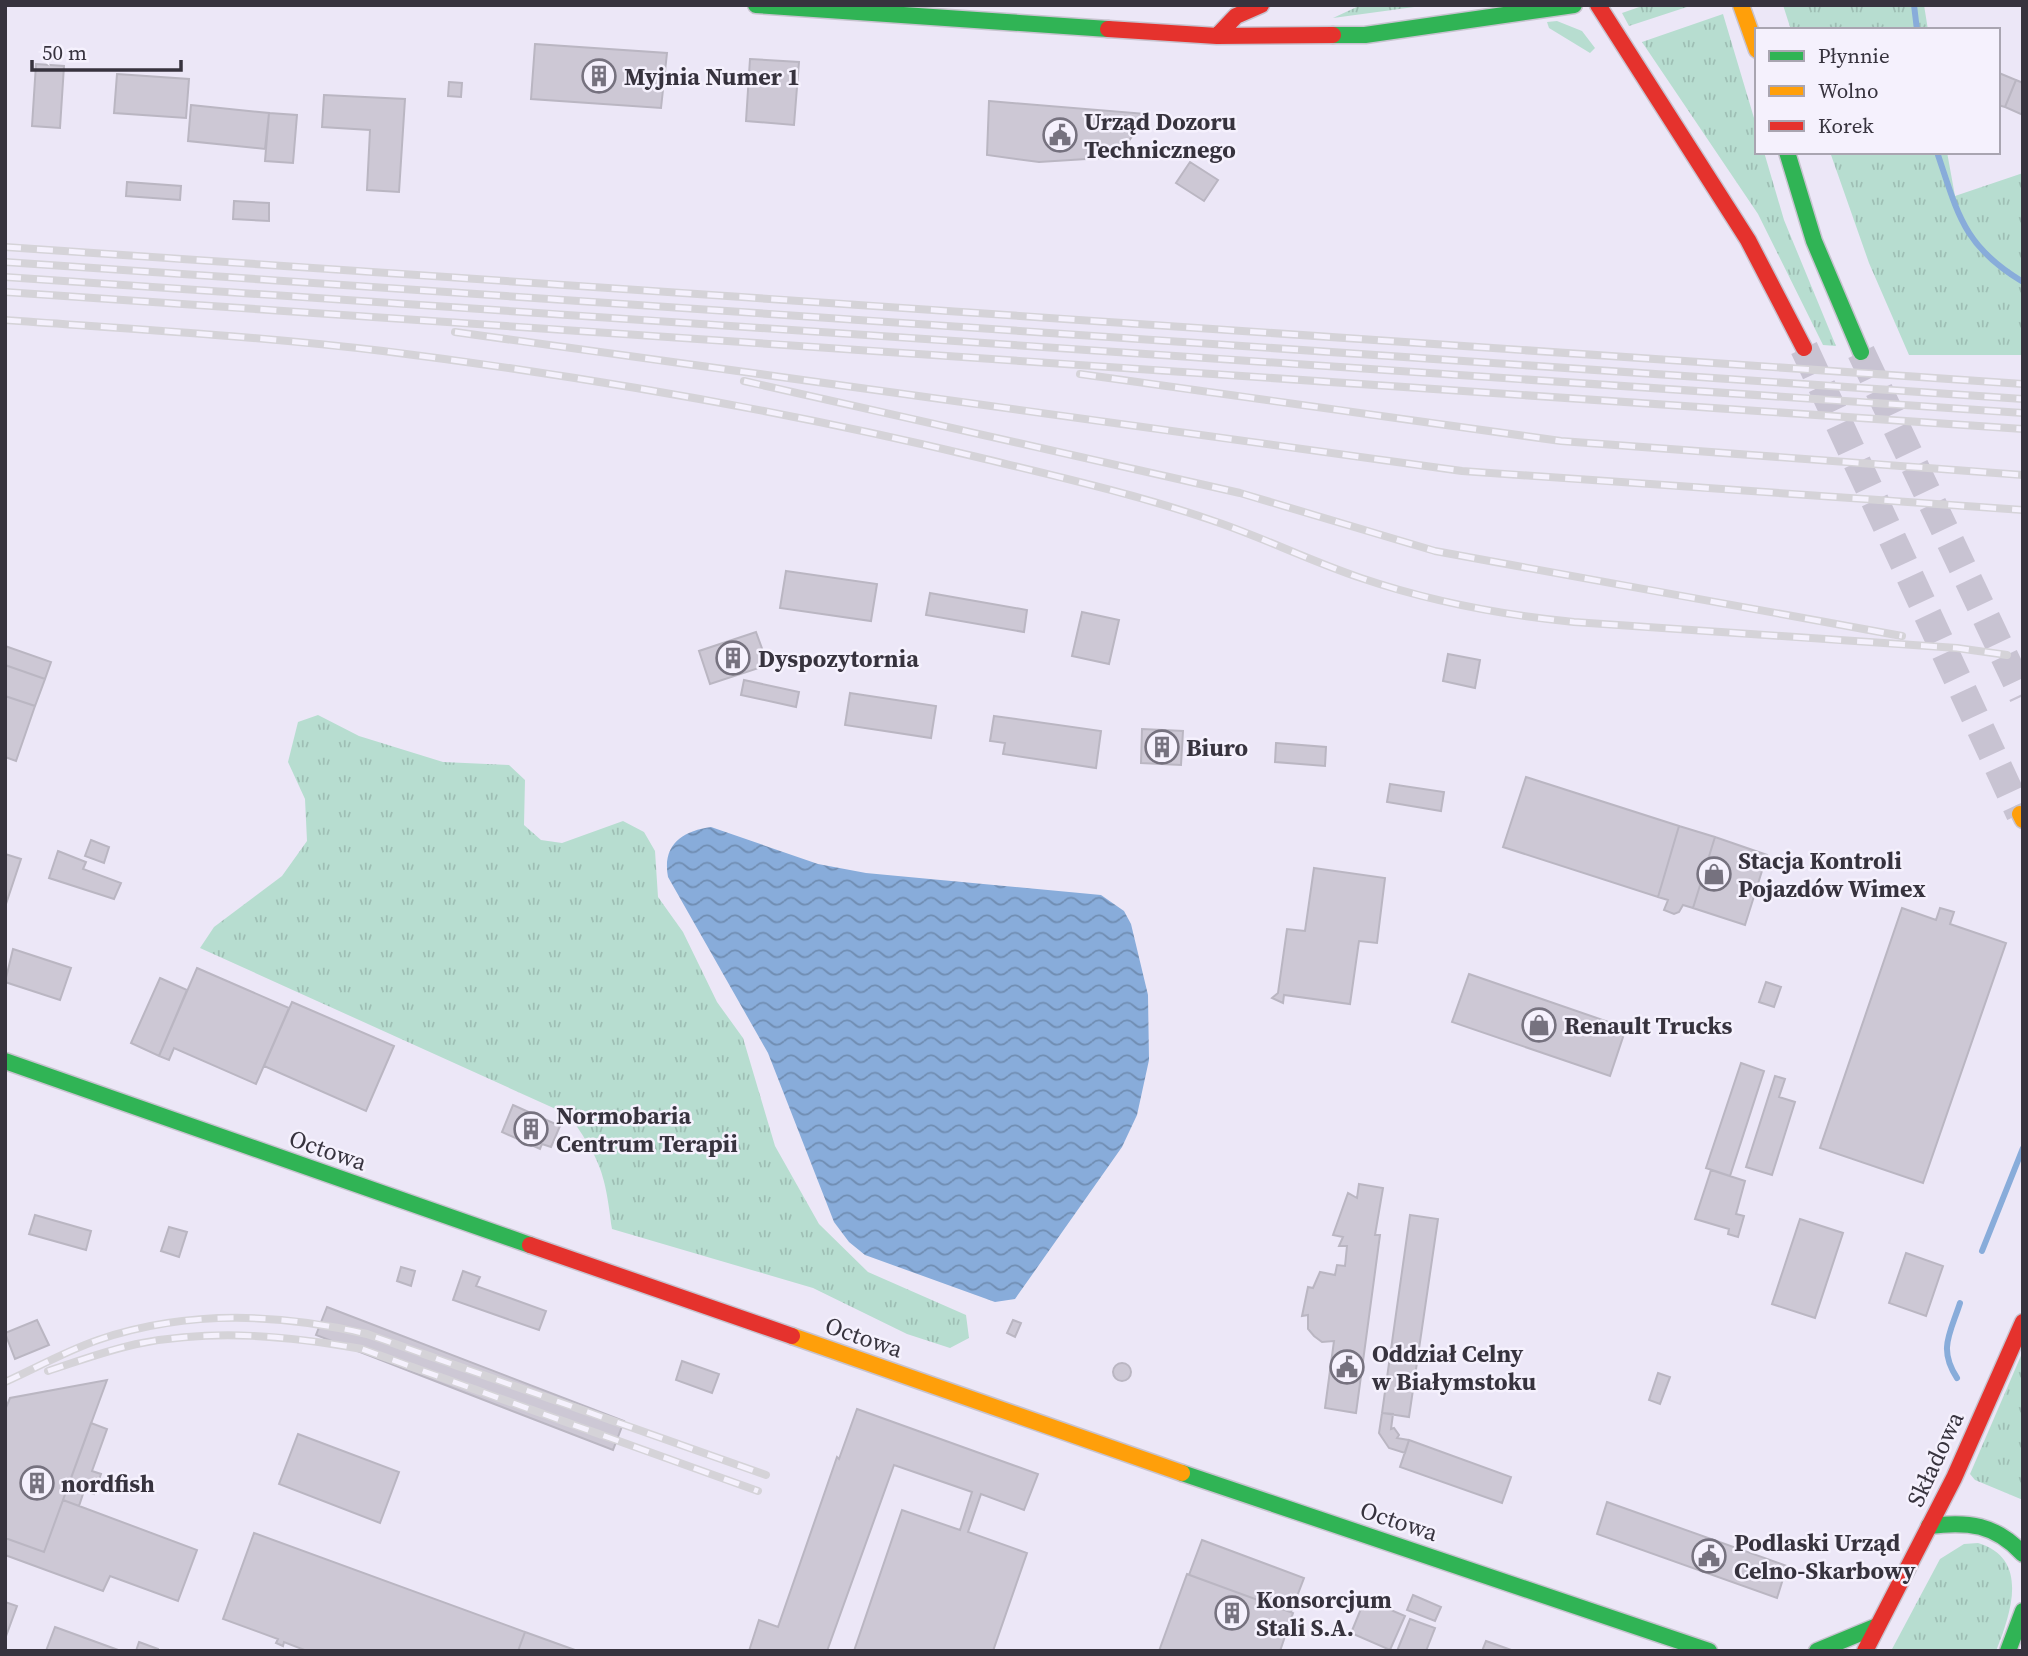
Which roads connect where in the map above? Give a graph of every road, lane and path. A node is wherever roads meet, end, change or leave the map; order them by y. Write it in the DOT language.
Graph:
graph roads {
  1 [pos="756,5"];
  2 [pos="1261,5"];
  3 [pos="1574,5"];
  4 [pos="1598,5"];
  5 [pos="1741,5"];
  6 [pos="1217,36"];
  7 [pos="1755,44"];
  8 [pos="1788,154"];
  9 [pos="1804,348"];
  10 [pos="1861,352"];
  11 [pos="5,1061"];
  12 [pos="2023,1322"];
  13 [pos="1929,1526"];
  14 [pos="2023,1554"];
  15 [pos="2023,1611"];
  16 [pos="1875,1626"];
  17 [pos="1709,1651"];
  18 [pos="1817,1651"];
  19 [pos="1865,1651"];
  20 [pos="2008,1651"];
  1 -- 6 [label="main road"];
  2 -- 6 [label="main road"];
  3 -- 6 [label="main road"];
  4 -- 9 [label="main road"];
  5 -- 7 [label="main road"];
  8 -- 10 [label="main road"];
  11 -- 17 [label="main road, Octowa"];
  12 -- 13 [label="main road, Składowa"];
  13 -- 14 [label="main road"];
  13 -- 16 [label="main road, Składowa"];
  15 -- 20 [label="main road"];
  16 -- 18 [label="main road"];
  16 -- 19 [label="main road, Składowa"];
}
